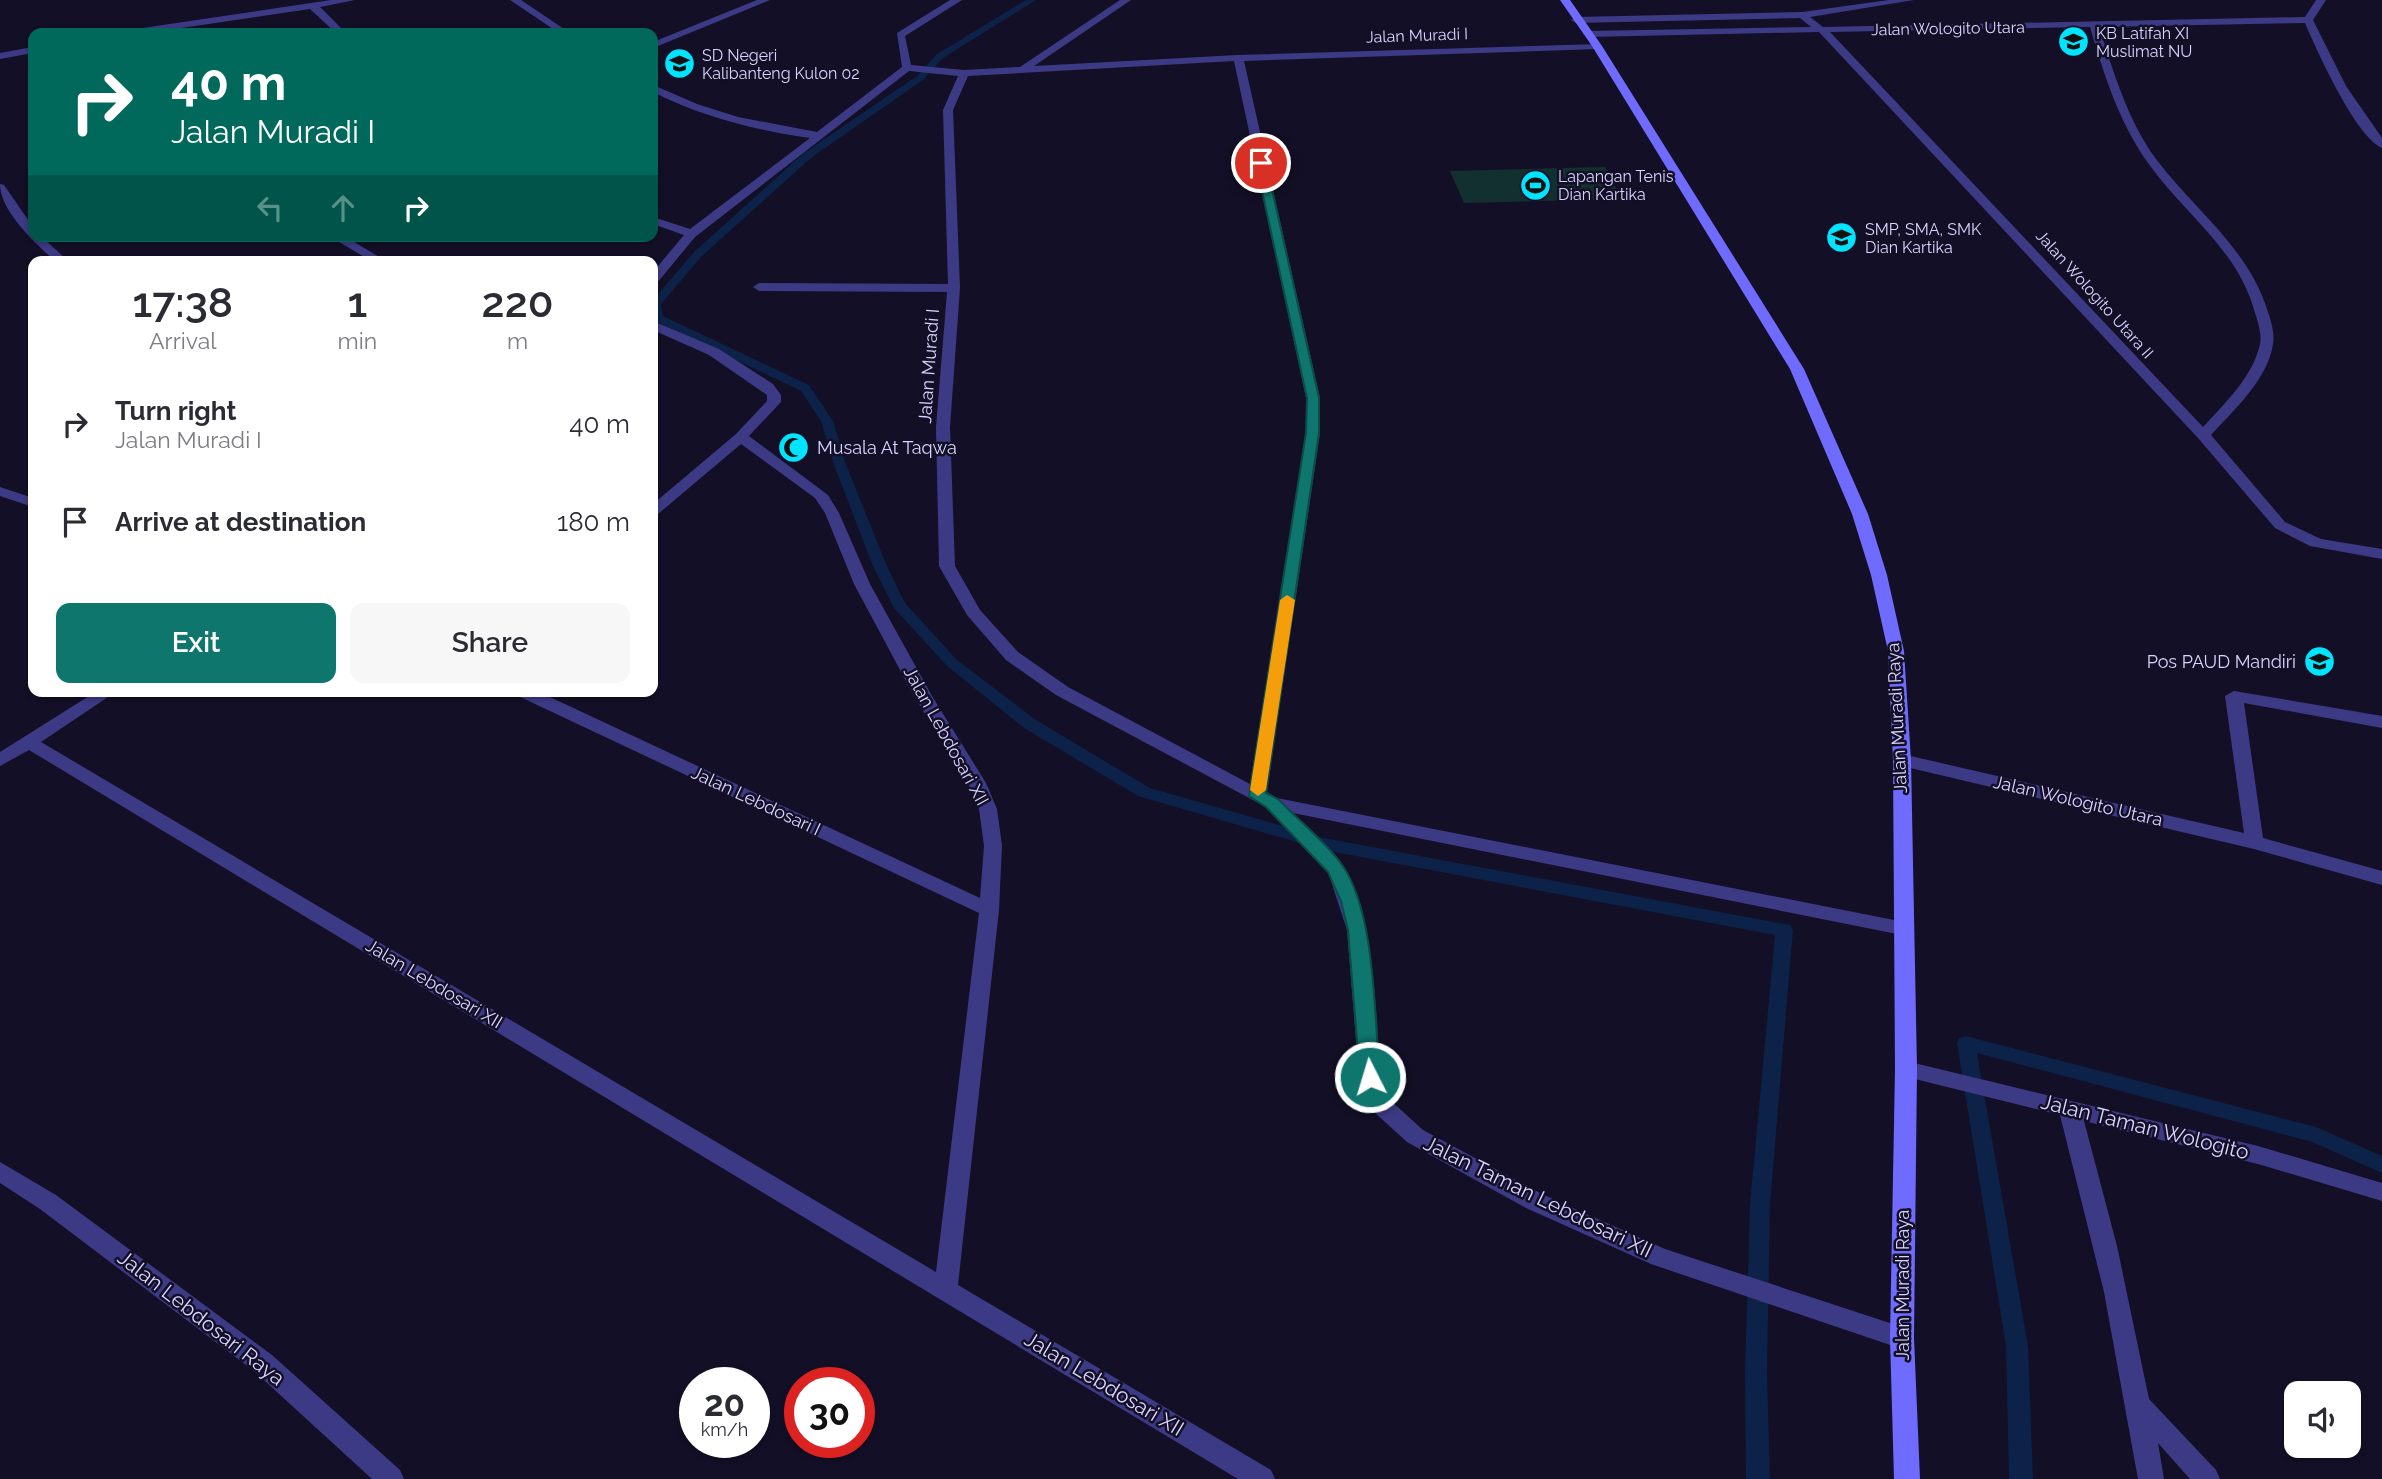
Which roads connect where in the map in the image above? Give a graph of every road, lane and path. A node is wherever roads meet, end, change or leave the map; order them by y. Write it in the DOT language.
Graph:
graph roads {
  1 [pos="350,0"];
  2 [pos="515,0"];
  3 [pos="765,0"];
  4 [pos="957,0"];
  5 [pos="1126,0"];
  6 [pos="1565,0"];
  7 [pos="1838,0"];
  8 [pos="1909,0"];
  9 [pos="2322,0"];
  10 [pos="313,6"];
  11 [pos="1848,9"];
  12 [pos="1802,15"];
  13 [pos="1576,20"];
  14 [pos="2308,20"];
  15 [pos="2095,26"];
  16 [pos="166,28"];
  17 [pos="336,28"];
  18 [pos="557,28"];
  19 [pos="1823,31"];
  20 [pos="1592,40"];
  21 [pos="658,43"];
  22 [pos="28,51"];
  23 [pos="0,56"];
  24 [pos="1238,58"];
  25 [pos="910,68"];
  26 [pos="1024,69"];
  27 [pos="964,73"];
  28 [pos="658,90"];
  29 [pos="821,136"];
  30 [pos="2382,145"];
  31 [pos="0,187"];
  32 [pos="658,222"];
  33 [pos="28,227"];
  34 [pos="691,233"];
  35 [pos="41,242"];
  36 [pos="346,242"];
  37 [pos="56,256"];
  38 [pos="371,256"];
  39 [pos="658,274"];
  40 [pos="759,287"];
  41 [pos="954,288"];
  42 [pos="658,327"];
  43 [pos="2203,435"];
  44 [pos="741,437"];
  45 [pos="0,491"];
  46 [pos="28,501"];
  47 [pos="658,507"];
  48 [pos="2382,554"];
  49 [pos="101,697"];
  50 [pos="535,697"];
  51 [pos="2382,722"];
  52 [pos="30,743"];
  53 [pos="0,760"];
  54 [pos="1902,760"];
  55 [pos="1265,799"];
  56 [pos="2254,842"];
  57 [pos="2382,878"];
  58 [pos="989,910"];
  59 [pos="1902,928"];
  60 [pos="1906,1069"];
  61 [pos="2069,1108"];
  62 [pos="0,1171"];
  63 [pos="2382,1192"];
  64 [pos="946,1290"];
  65 [pos="1902,1338"];
  66 [pos="2138,1404"];
  67 [pos="391,1479"];
  68 [pos="1262,1479"];
  69 [pos="1907,1479"];
  70 [pos="2151,1479"];
  71 [pos="2207,1479"];
  1 -- 10 [label="street"];
  2 -- 18 [label="street"];
  3 -- 21 [label="street"];
  4 -- 25 [label="street"];
  5 -- 26 [label="street"];
  6 -- 13 [label="street, Jalan Muradi Raya"];
  7 -- 11 [label="street"];
  8 -- 11 [label="street"];
  9 -- 14 [label="street"];
  10 -- 16 [label="street"];
  10 -- 17 [label="street"];
  11 -- 12 [label="street"];
  12 -- 13 [label="street"];
  12 -- 19 [label="street, Jalan Wologito Utara II"];
  13 -- 20 [label="street, Jalan Muradi Raya"];
  14 -- 15 [label="street, Jalan Wologito Utara"];
  14 -- 30 [label="street"];
  15 -- 19 [label="street, Jalan Wologito Utara"];
  15 -- 43 [label="street"];
  19 -- 20 [label="street, Jalan Wologito Utara"];
  19 -- 43 [label="street, Jalan Wologito Utara II"];
  20 -- 24 [label="street, Jalan Muradi I"];
  20 -- 54 [label="street, Jalan Muradi Raya"];
  22 -- 23 [label="street"];
  24 -- 26 [label="street, Jalan Muradi I"];
  24 -- 55 [label="street"];
  25 -- 27 [label="street, Jalan Muradi I"];
  25 -- 29 [label="street"];
  26 -- 27 [label="street, Jalan Muradi I"];
  27 -- 41 [label="street, Jalan Muradi I"];
  28 -- 29 [label="street"];
  29 -- 34 [label="street"];
  31 -- 33 [label="street"];
  32 -- 34 [label="street"];
  34 -- 39 [label="street"];
  35 -- 37 [label="street"];
  36 -- 38 [label="street"];
  40 -- 41 [label="street"];
  41 -- 55 [label="street, Jalan Muradi I"];
  42 -- 44 [label="street"];
  43 -- 48 [label="street, Jalan Wologito Utara II"];
  44 -- 47 [label="street"];
  44 -- 58 [label="street, Jalan Lebdosari XII"];
  45 -- 46 [label="street"];
  49 -- 52 [label="street"];
  50 -- 58 [label="street, Jalan Lebdosari I"];
  51 -- 56 [label="street"];
  52 -- 53 [label="street"];
  52 -- 64 [label="street, Jalan Lebdosari XII"];
  54 -- 56 [label="street, Jalan Wologito Utara"];
  54 -- 59 [label="street, Jalan Muradi Raya"];
  55 -- 59 [label="street"];
  55 -- 65 [label="street, Jalan Taman Lebdosari XII"];
  56 -- 57 [label="street, Jalan Wologito Utara"];
  58 -- 64 [label="street, Jalan Lebdosari XII"];
  59 -- 60 [label="street, Jalan Muradi Raya"];
  60 -- 61 [label="street, Jalan Taman Wologito"];
  60 -- 65 [label="street, Jalan Muradi Raya"];
  61 -- 63 [label="street, Jalan Taman Wologito"];
  61 -- 66 [label="street"];
  62 -- 67 [label="street, Jalan Lebdosari Raya"];
  64 -- 68 [label="street, Jalan Lebdosari XII"];
  65 -- 69 [label="street, Jalan Muradi Raya"];
  66 -- 70 [label="street"];
  66 -- 71 [label="street"];
}
